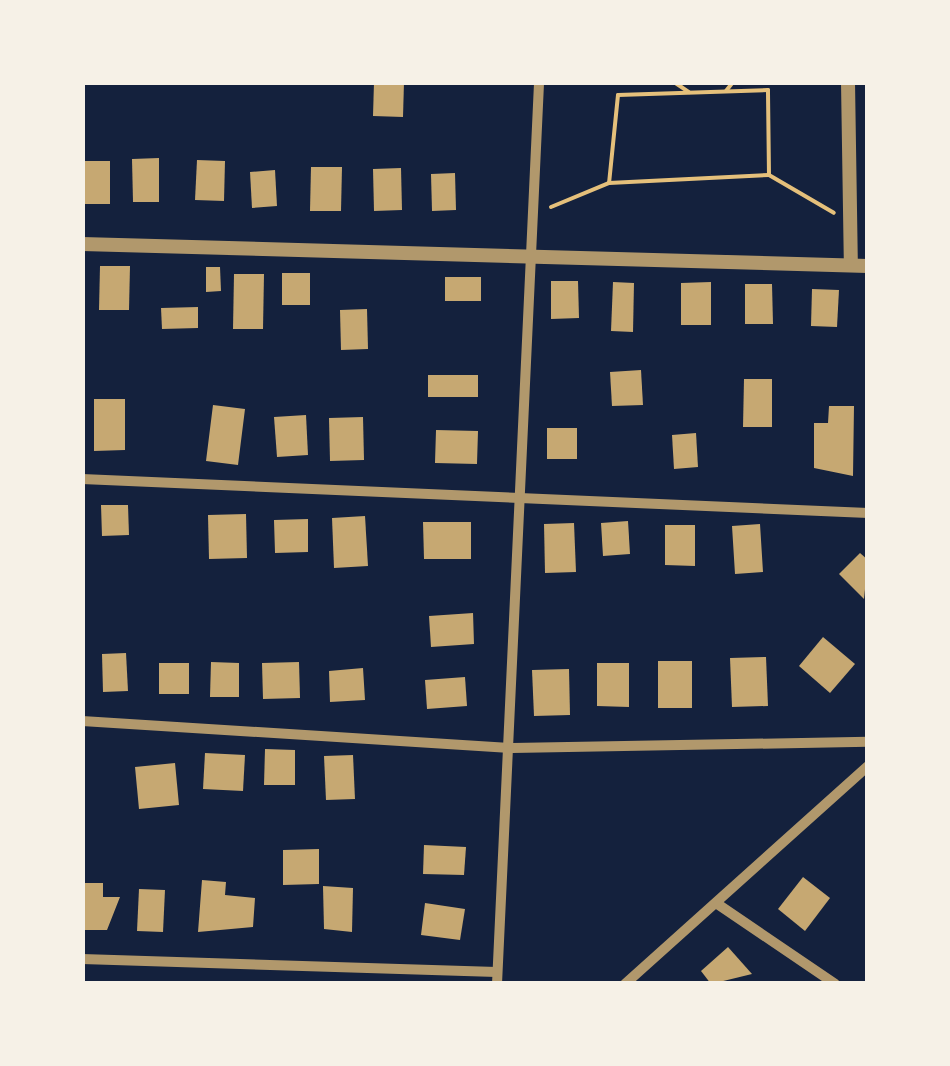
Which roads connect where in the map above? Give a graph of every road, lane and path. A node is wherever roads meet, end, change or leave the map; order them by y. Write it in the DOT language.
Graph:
graph roads {
  1 [pos="539,82"];
  2 [pos="674,82"];
  3 [pos="689,82"];
  4 [pos="733,82"];
  5 [pos="848,82"];
  6 [pos="726,91"];
  7 [pos="689,92"];
  8 [pos="769,175"];
  9 [pos="609,183"];
  10 [pos="537,212"];
  11 [pos="850,223"];
  12 [pos="82,244"];
  13 [pos="528,263"];
  14 [pos="860,266"];
  15 [pos="82,479"];
  16 [pos="526,502"];
  17 [pos="868,512"];
  18 [pos="82,721"];
  19 [pos="868,742"];
  20 [pos="512,748"];
  21 [pos="868,766"];
  22 [pos="716,903"];
  23 [pos="82,959"];
  24 [pos="497,978"];
  25 [pos="625,984"];
  26 [pos="836,984"];
  1 -- 10 [label="street"];
  2 -- 7 [label="path"];
  3 -- 7 [label="path"];
  4 -- 6 [label="path"];
  5 -- 11 [label="street"];
  6 -- 7 [label="path"];
  6 -- 8 [label="path"];
  7 -- 9 [label="path"];
  8 -- 9 [label="path"];
  8 -- 11 [label="path"];
  9 -- 10 [label="path"];
  10 -- 13 [label="street"];
  11 -- 14 [label="street"];
  12 -- 13 [label="street"];
  13 -- 14 [label="street"];
  13 -- 16 [label="street"];
  15 -- 16 [label="street"];
  16 -- 17 [label="street"];
  16 -- 20 [label="street"];
  18 -- 20 [label="street"];
  19 -- 20 [label="street"];
  20 -- 24 [label="street"];
  21 -- 22 [label="street"];
  22 -- 25 [label="street"];
  22 -- 26 [label="street"];
  23 -- 24 [label="street"];
}
